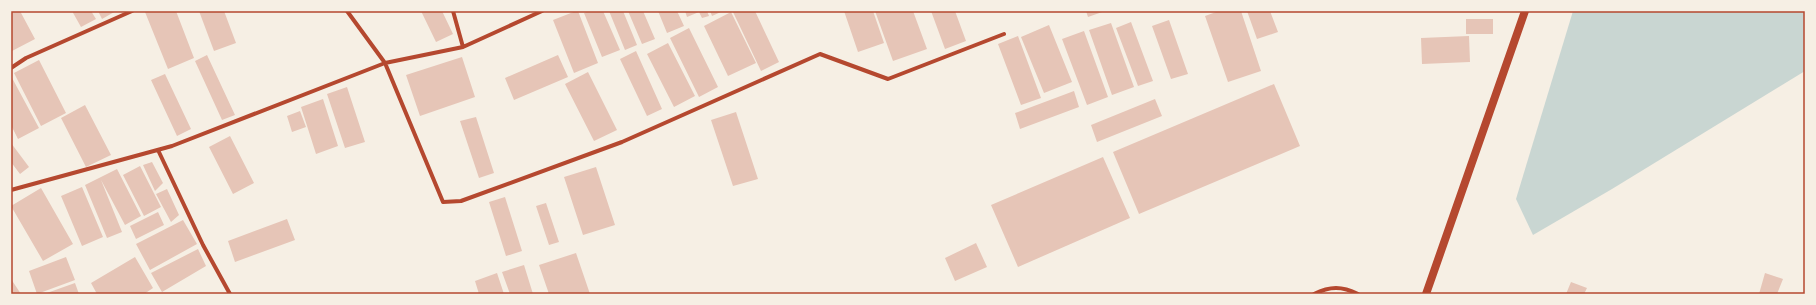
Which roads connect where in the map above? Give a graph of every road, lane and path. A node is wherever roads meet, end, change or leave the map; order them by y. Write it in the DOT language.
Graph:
graph roads {
  1 [pos="132,11"];
  2 [pos="347,11"];
  3 [pos="453,11"];
  4 [pos="542,11"];
  5 [pos="1525,11"];
  6 [pos="1004,34"];
  7 [pos="463,47"];
  8 [pos="385,63"];
  9 [pos="11,68"];
  10 [pos="158,150"];
  11 [pos="11,190"];
  12 [pos="230,294"];
  13 [pos="1314,294"];
  14 [pos="1358,294"];
  15 [pos="1426,294"];
  1 -- 9 [label="street"];
  2 -- 8 [label="street"];
  3 -- 7 [label="street"];
  4 -- 7 [label="street"];
  5 -- 15 [label="main road"];
  6 -- 8 [label="street"];
  7 -- 8 [label="street"];
  8 -- 10 [label="street"];
  10 -- 11 [label="street"];
  10 -- 12 [label="street"];
  13 -- 14 [label="street"];
}
